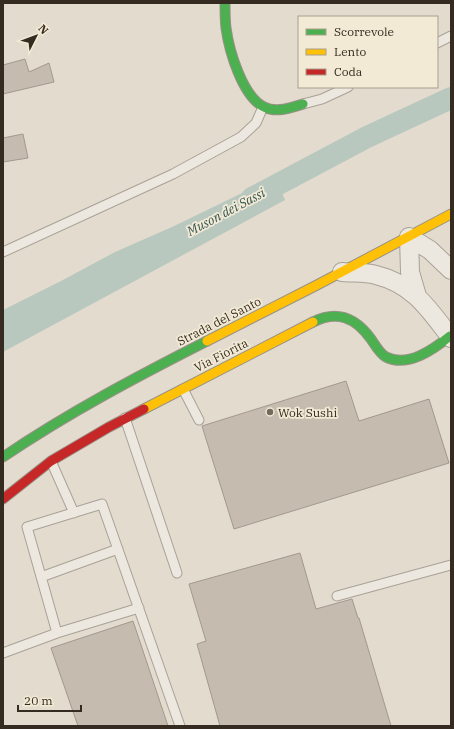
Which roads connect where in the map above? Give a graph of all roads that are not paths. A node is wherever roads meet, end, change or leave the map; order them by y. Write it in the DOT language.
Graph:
graph roads {
  1 [pos="225,3"];
  2 [pos="451,36"];
  3 [pos="438,42"];
  4 [pos="346,88"];
  5 [pos="303,104"];
  6 [pos="263,107"];
  7 [pos="451,214"];
  8 [pos="409,237"];
  9 [pos="3,252"];
  10 [pos="451,270"];
  11 [pos="342,272"];
  12 [pos="417,296"];
  13 [pos="450,337"];
  14 [pos="183,388"];
  15 [pos="125,418"];
  16 [pos="199,420"];
  17 [pos="3,457"];
  18 [pos="51,461"];
  19 [pos="3,499"];
  20 [pos="74,513"];
  21 [pos="118,549"];
  22 [pos="451,565"];
  23 [pos="177,573"];
  24 [pos="41,577"];
  25 [pos="337,596"];
  26 [pos="139,608"];
  27 [pos="57,633"];
  28 [pos="3,653"];
  29 [pos="180,726"];
  1 -- 6 [label="street"];
  2 -- 3 [label="lane"];
  4 -- 5 [label="lane"];
  5 -- 6 [label="street"];
  6 -- 9 [label="lane"];
  7 -- 8 [label="street, Strada del Santo"];
  8 -- 10 [label="street"];
  8 -- 11 [label="street, Strada del Santo"];
  8 -- 12 [label="street"];
  11 -- 12 [label="street"];
  11 -- 17 [label="street, Strada del Santo"];
  12 -- 13 [label="street"];
  13 -- 14 [label="street, Via Fiorita"];
  14 -- 15 [label="street, Via Fiorita"];
  14 -- 16 [label="lane"];
  15 -- 18 [label="street, Via Fiorita"];
  15 -- 23 [label="lane"];
  18 -- 19 [label="street, Via Fiorita"];
  18 -- 20 [label="lane"];
  20 -- 21 [label="lane"];
  20 -- 24 [label="lane"];
  21 -- 24 [label="lane"];
  21 -- 26 [label="lane"];
  22 -- 25 [label="lane"];
  24 -- 27 [label="lane"];
  26 -- 27 [label="lane"];
  26 -- 29 [label="lane"];
  27 -- 28 [label="lane"];
}
